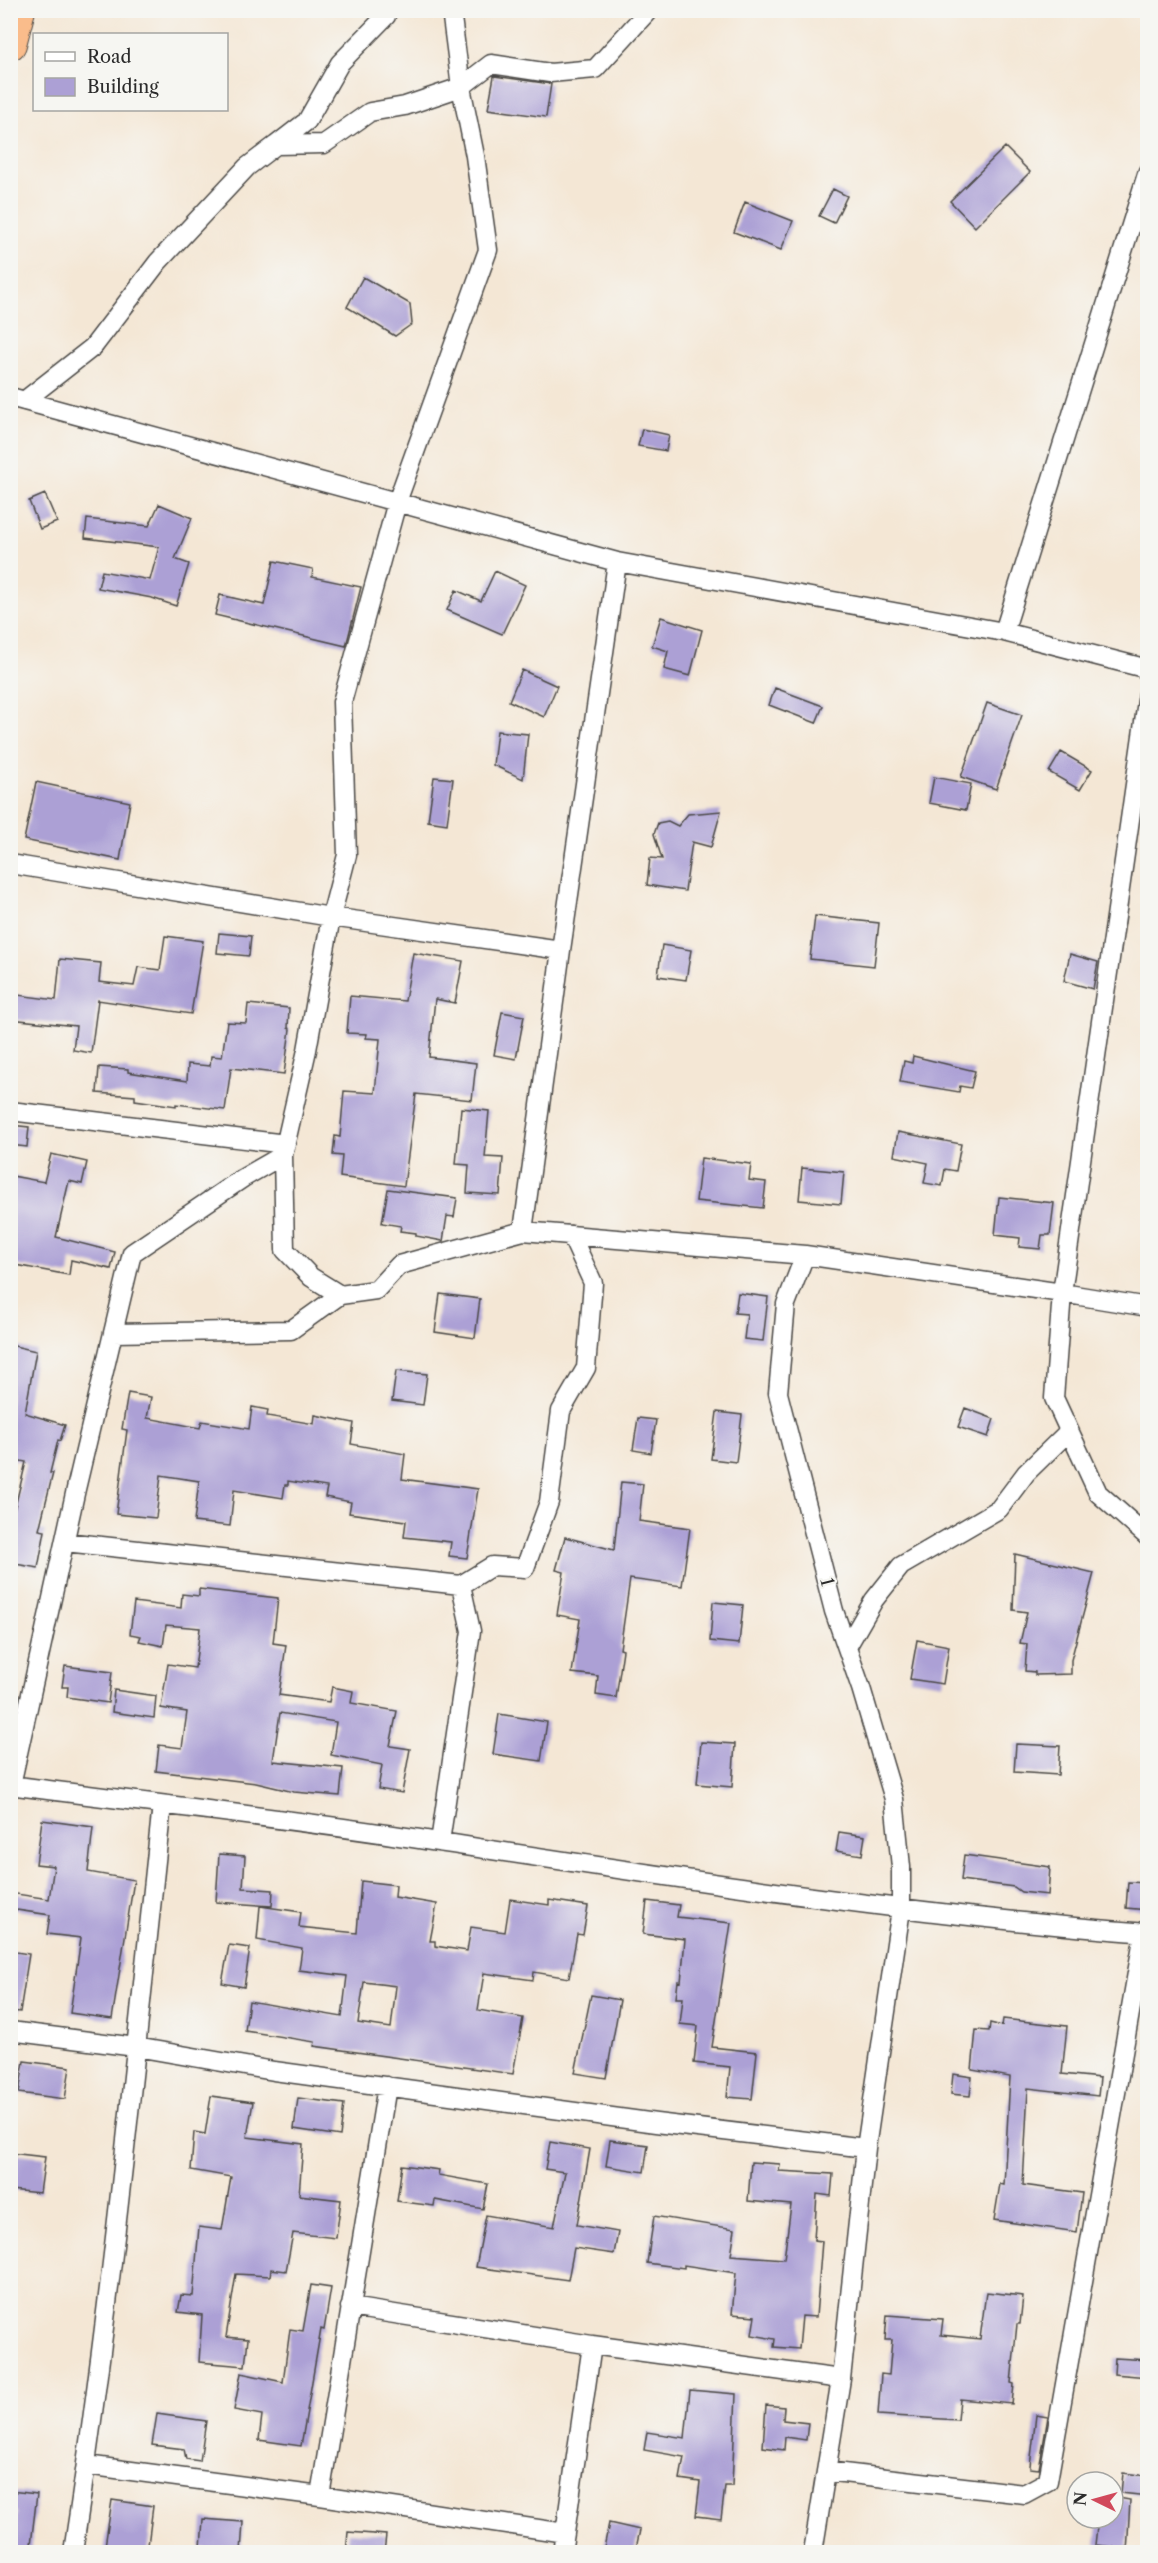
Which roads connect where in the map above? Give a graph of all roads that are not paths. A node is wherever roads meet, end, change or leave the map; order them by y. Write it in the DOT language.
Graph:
graph roads {
  1 [pos="19,10"];
  2 [pos="387,10"];
  3 [pos="451,10"];
  4 [pos="650,10"];
  5 [pos="10,44"];
  6 [pos="462,87"];
  7 [pos="276,145"];
  8 [pos="1148,171"];
  9 [pos="17,399"];
  10 [pos="397,502"];
  11 [pos="617,562"];
  12 [pos="1004,632"];
  13 [pos="1148,669"];
  14 [pos="1148,694"];
  15 [pos="10,864"];
  16 [pos="331,917"];
  17 [pos="561,950"];
  18 [pos="10,1111"];
  19 [pos="284,1149"];
  20 [pos="523,1231"];
  21 [pos="571,1235"];
  22 [pos="805,1255"];
  23 [pos="1062,1293"];
  24 [pos="340,1295"];
  25 [pos="1148,1307"];
  26 [pos="113,1333"];
  27 [pos="1069,1431"];
  28 [pos="1148,1537"];
  29 [pos="65,1542"];
  30 [pos="461,1585"];
  31 [pos="847,1647"];
  32 [pos="11,1785"];
  33 [pos="162,1805"];
  34 [pos="440,1842"];
  35 [pos="901,1909"];
  36 [pos="1146,1931"];
  37 [pos="10,2031"];
  38 [pos="136,2047"];
  39 [pos="387,2086"];
  40 [pos="866,2148"];
  41 [pos="350,2307"];
  42 [pos="591,2345"];
  43 [pos="841,2379"];
  44 [pos="86,2465"];
  45 [pos="826,2471"];
  46 [pos="320,2496"];
  47 [pos="565,2533"];
  48 [pos="73,2553"];
  49 [pos="562,2553"];
  50 [pos="813,2553"];
  1 -- 5 [label="highway"];
  2 -- 7 [label="street"];
  3 -- 6 [label="street"];
  4 -- 6 [label="street"];
  6 -- 7 [label="street"];
  6 -- 10 [label="street"];
  7 -- 9 [label="street"];
  8 -- 12 [label="street"];
  9 -- 10 [label="street"];
  10 -- 11 [label="street"];
  10 -- 16 [label="street"];
  11 -- 12 [label="street"];
  11 -- 17 [label="street"];
  12 -- 13 [label="street"];
  14 -- 23 [label="street"];
  15 -- 16 [label="street"];
  16 -- 17 [label="street"];
  16 -- 19 [label="street"];
  17 -- 20 [label="street"];
  18 -- 19 [label="street"];
  19 -- 24 [label="street"];
  19 -- 26 [label="street"];
  20 -- 21 [label="street"];
  20 -- 24 [label="street"];
  21 -- 22 [label="street"];
  21 -- 30 [label="street"];
  22 -- 23 [label="street"];
  22 -- 31 [label="street, 1"];
  23 -- 25 [label="street"];
  23 -- 27 [label="street"];
  24 -- 26 [label="street"];
  26 -- 29 [label="street"];
  27 -- 28 [label="street"];
  27 -- 31 [label="street"];
  29 -- 30 [label="street"];
  29 -- 32 [label="street"];
  30 -- 34 [label="street"];
  31 -- 35 [label="street, 1"];
  32 -- 33 [label="street"];
  33 -- 34 [label="street"];
  33 -- 38 [label="street"];
  34 -- 35 [label="street"];
  35 -- 36 [label="street"];
  35 -- 40 [label="street, 1"];
  36 -- 45 [label="street"];
  37 -- 38 [label="street"];
  38 -- 39 [label="street"];
  38 -- 44 [label="street"];
  39 -- 40 [label="street"];
  39 -- 41 [label="street"];
  40 -- 43 [label="street, 1"];
  41 -- 42 [label="street"];
  41 -- 46 [label="street"];
  42 -- 43 [label="street"];
  42 -- 47 [label="street"];
  43 -- 45 [label="street, 1"];
  44 -- 46 [label="street"];
  44 -- 48 [label="street"];
  45 -- 50 [label="street, 1"];
  46 -- 47 [label="street"];
  47 -- 49 [label="street"];
}
